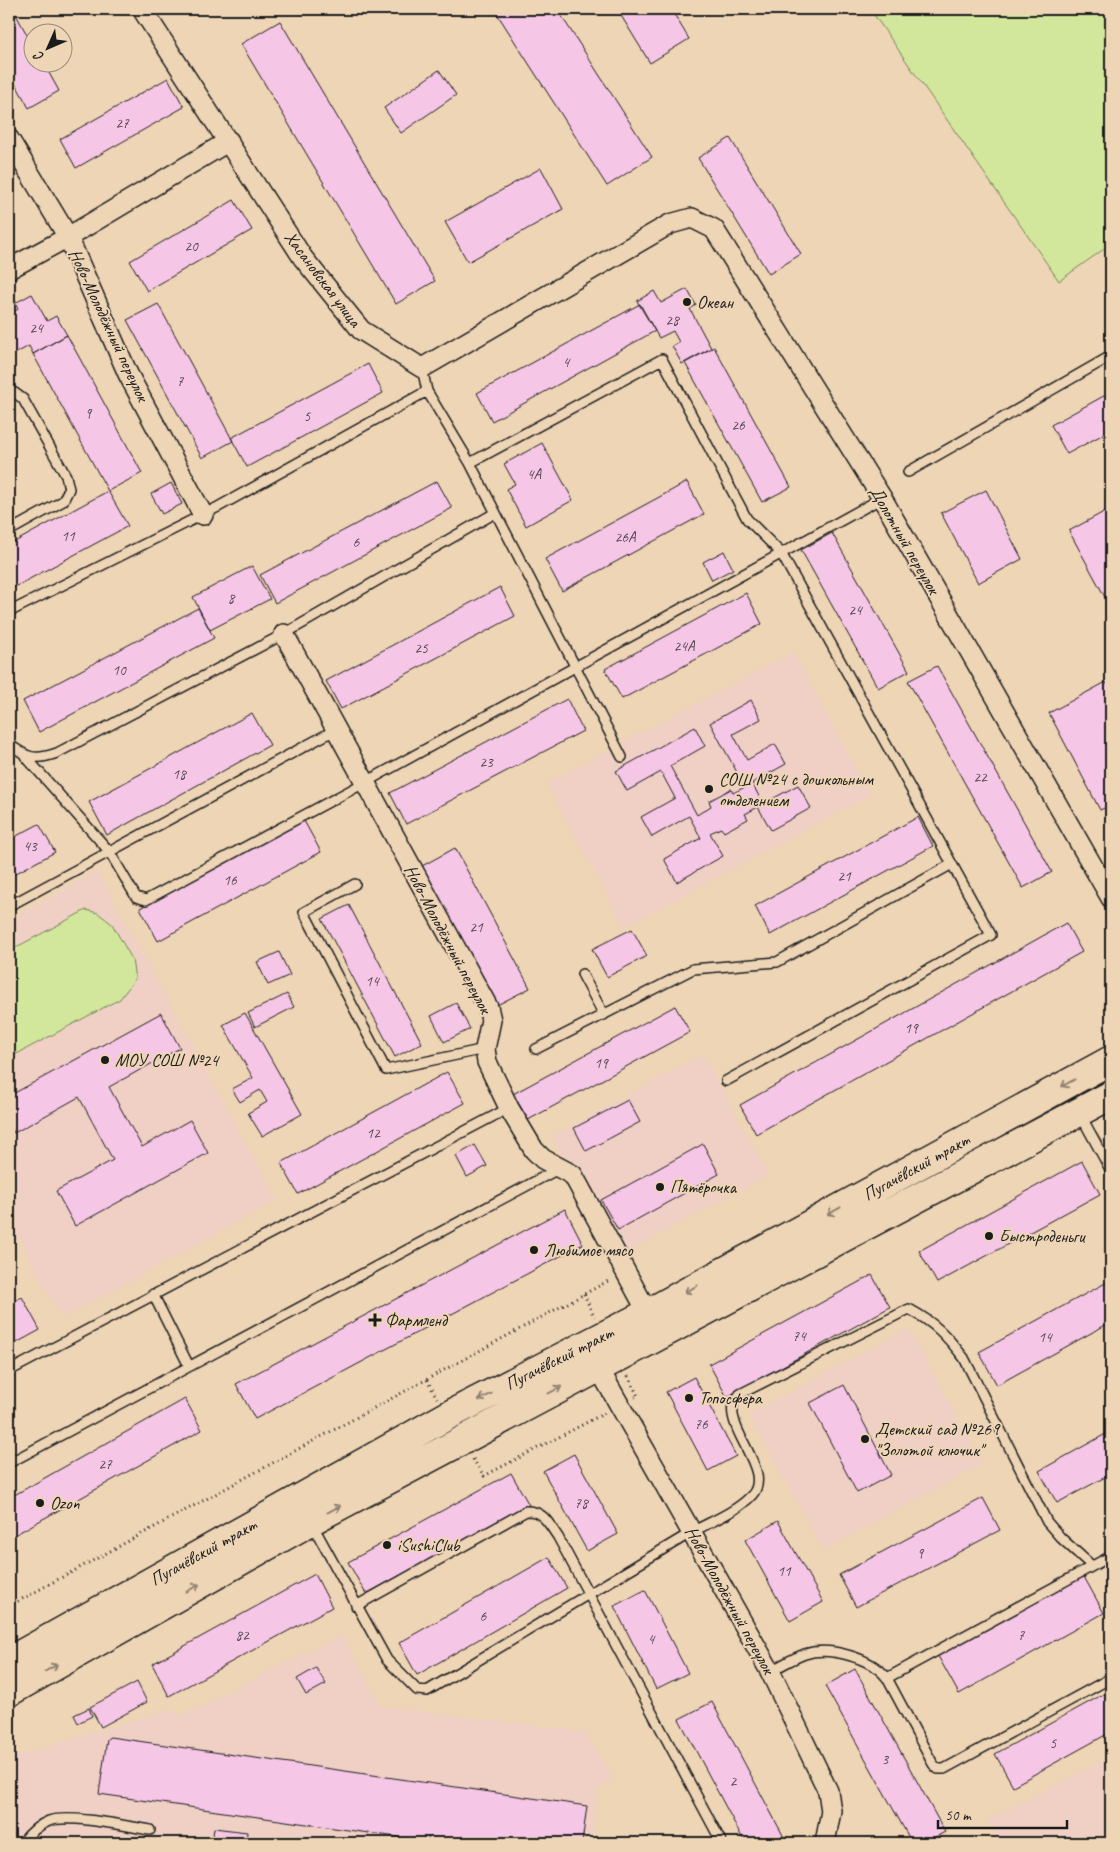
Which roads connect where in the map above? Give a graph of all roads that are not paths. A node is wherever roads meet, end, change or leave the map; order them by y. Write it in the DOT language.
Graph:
graph roads {
  1 [pos="142,9"];
  2 [pos="9,139"];
  3 [pos="229,141"];
  4 [pos="68,237"];
  5 [pos="9,269"];
  6 [pos="1111,356"];
  7 [pos="422,368"];
  8 [pos="428,391"];
  9 [pos="9,393"];
  10 [pos="470,462"];
  11 [pos="908,472"];
  12 [pos="882,498"];
  13 [pos="495,513"];
  14 [pos="203,515"];
  15 [pos="9,531"];
  16 [pos="781,553"];
  17 [pos="9,612"];
  18 [pos="284,634"];
  19 [pos="575,667"];
  20 [pos="335,730"];
  21 [pos="9,744"];
  22 [pos="24,756"];
  23 [pos="622,758"];
  24 [pos="364,783"];
  25 [pos="109,851"];
  26 [pos="952,864"];
  27 [pos="355,884"];
  28 [pos="1111,898"];
  29 [pos="9,906"];
  30 [pos="582,974"];
  31 [pos="604,1015"];
  32 [pos="485,1049"];
  33 [pos="536,1049"];
  34 [pos="1111,1060"];
  35 [pos="726,1082"];
  36 [pos="1111,1095"];
  37 [pos="509,1108"];
  38 [pos="1079,1112"];
  39 [pos="561,1168"];
  40 [pos="1111,1170"];
  41 [pos="153,1294"];
  42 [pos="648,1312"];
  43 [pos="189,1366"];
  44 [pos="598,1367"];
  45 [pos="9,1371"];
  46 [pos="9,1464"];
  47 [pos="311,1521"];
  48 [pos="692,1532"];
  49 [pos="1111,1556"];
  50 [pos="1092,1566"];
  51 [pos="588,1595"];
  52 [pos="356,1606"];
  53 [pos="9,1661"];
  54 [pos="770,1672"];
  55 [pos="887,1678"];
  56 [pos="1111,1678"];
  57 [pos="9,1692"];
  58 [pos="150,1830"];
  59 [pos="22,1843"];
  60 [pos="722,1843"];
  61 [pos="825,1843"];
  1 -- 3 [label="street"];
  2 -- 4 [label="street, Ново-Молодёжный переулок"];
  3 -- 4 [label="street"];
  3 -- 7 [label="street, Хасановская улица"];
  4 -- 5 [label="street"];
  4 -- 14 [label="street, Ново-Молодёжный переулок"];
  6 -- 11 [label="lane"];
  7 -- 8 [label="lane"];
  7 -- 12 [label="street, Долотный переулок"];
  8 -- 10 [label="lane"];
  8 -- 14 [label="lane"];
  9 -- 15 [label="lane"];
  10 -- 13 [label="lane"];
  10 -- 16 [label="lane"];
  12 -- 16 [label="lane"];
  12 -- 28 [label="street, Долотный переулок"];
  13 -- 18 [label="lane"];
  13 -- 19 [label="lane"];
  14 -- 17 [label="lane"];
  16 -- 19 [label="lane"];
  16 -- 26 [label="lane"];
  18 -- 20 [label="street, Ново-Молодёжный переулок"];
  18 -- 22 [label="lane"];
  19 -- 23 [label="lane"];
  19 -- 24 [label="lane"];
  20 -- 24 [label="street, Ново-Молодёжный переулок"];
  20 -- 25 [label="lane"];
  21 -- 22 [label="lane"];
  22 -- 25 [label="lane"];
  24 -- 25 [label="lane"];
  24 -- 32 [label="street, Ново-Молодёжный переулок"];
  25 -- 29 [label="lane"];
  26 -- 31 [label="lane"];
  26 -- 35 [label="lane"];
  27 -- 32 [label="lane"];
  30 -- 31 [label="lane"];
  31 -- 33 [label="lane"];
  32 -- 37 [label="street, Ново-Молодёжный переулок"];
  34 -- 42 [label="main road, Пугачёвский тракт, one-way"];
  36 -- 38 [label="main road, Пугачёвский тракт"];
  37 -- 39 [label="street, Ново-Молодёжный переулок"];
  37 -- 41 [label="lane"];
  38 -- 40 [label="lane"];
  38 -- 44 [label="main road, Пугачёвский тракт"];
  39 -- 42 [label="street, Ново-Молодёжный переулок"];
  39 -- 43 [label="lane"];
  41 -- 43 [label="lane"];
  41 -- 45 [label="lane"];
  42 -- 53 [label="main road, Пугачёвский тракт, one-way"];
  43 -- 46 [label="lane"];
  47 -- 44 [label="main road, Пугачёвский тракт, one-way"];
  44 -- 48 [label="street, Ново-Молодёжный переулок"];
  47 -- 52 [label="lane"];
  57 -- 47 [label="main road, Пугачёвский тракт, one-way"];
  48 -- 50 [label="lane"];
  48 -- 51 [label="lane"];
  48 -- 54 [label="street, Ново-Молодёжный переулок"];
  49 -- 50 [label="lane"];
  50 -- 55 [label="lane"];
  51 -- 52 [label="lane"];
  51 -- 52 [label="lane"];
  51 -- 60 [label="lane"];
  54 -- 55 [label="lane"];
  54 -- 61 [label="street, Ново-Молодёжный переулок"];
  55 -- 56 [label="lane"];
  58 -- 59 [label="lane"];
}
